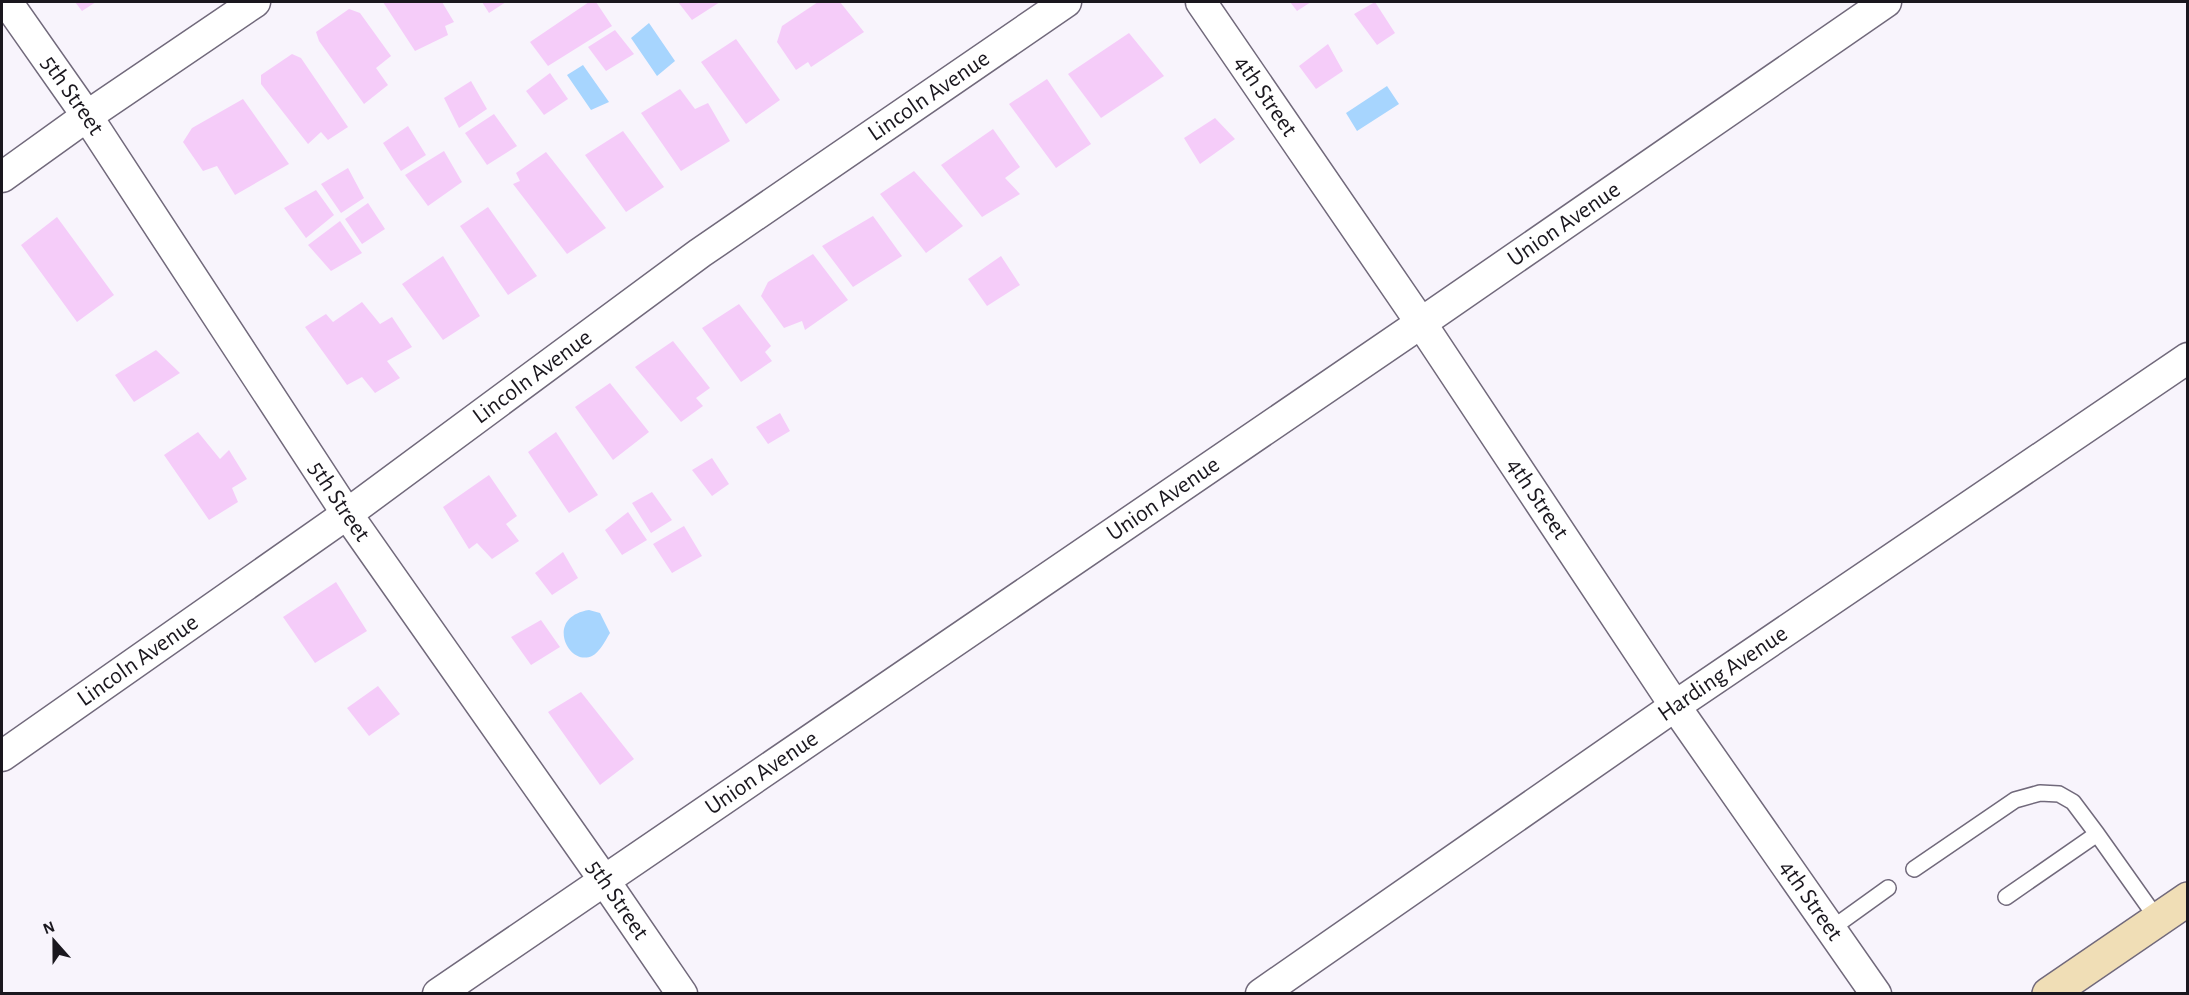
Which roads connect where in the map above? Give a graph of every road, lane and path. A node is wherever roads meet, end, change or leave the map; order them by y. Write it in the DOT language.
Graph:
graph roads {
  1 [pos="7,2"];
  2 [pos="255,2"];
  3 [pos="1066,2"];
  4 [pos="1201,2"];
  5 [pos="1886,2"];
  6 [pos="87,116"];
  7 [pos="2,177"];
  8 [pos="1421,323"];
  9 [pos="2187,358"];
  10 [pos="347,514"];
  11 [pos="1675,706"];
  12 [pos="2,756"];
  13 [pos="2097,834"];
  14 [pos="1914,869"];
  15 [pos="604,880"];
  16 [pos="1888,888"];
  17 [pos="2006,897"];
  18 [pos="2187,899"];
  19 [pos="2158,920"];
  20 [pos="1831,929"];
  21 [pos="438,993"];
  22 [pos="682,993"];
  23 [pos="1261,993"];
  24 [pos="1876,993"];
  25 [pos="2049,993"];
  1 -- 6 [label="street, 5th Street"];
  2 -- 6 [label="street"];
  3 -- 10 [label="street, Lincoln Avenue"];
  4 -- 8 [label="street, 4th Street"];
  5 -- 8 [label="street, Union Avenue"];
  6 -- 7 [label="street"];
  6 -- 10 [label="street, 5th Street"];
  8 -- 11 [label="street, 4th Street"];
  8 -- 15 [label="street, Union Avenue"];
  9 -- 11 [label="street, Harding Avenue"];
  10 -- 12 [label="street, Lincoln Avenue"];
  10 -- 15 [label="street, 5th Street"];
  11 -- 20 [label="street, 4th Street"];
  11 -- 23 [label="street, Harding Avenue"];
  13 -- 14 [label="lane"];
  13 -- 17 [label="lane"];
  13 -- 19 [label="lane"];
  15 -- 21 [label="street, Union Avenue"];
  15 -- 22 [label="street, 5th Street"];
  16 -- 20 [label="lane"];
  18 -- 19 [label="main road"];
  19 -- 25 [label="main road"];
  20 -- 24 [label="street, 4th Street"];
}
